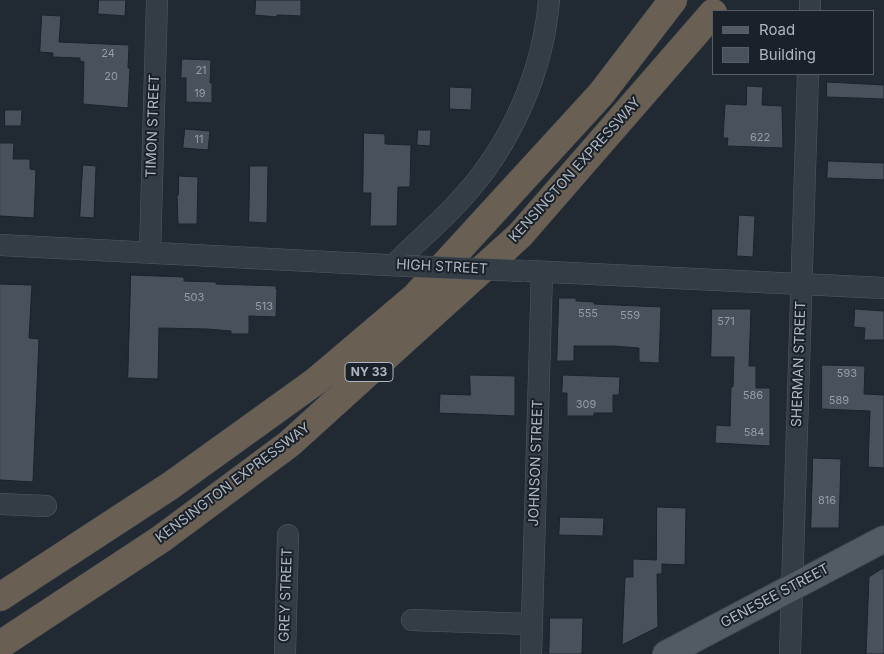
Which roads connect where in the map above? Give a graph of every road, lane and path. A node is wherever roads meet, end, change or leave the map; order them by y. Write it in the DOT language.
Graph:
graph roads {
  1 [pos="157,0"];
  2 [pos="549,0"];
  3 [pos="673,0"];
  4 [pos="724,0"];
  5 [pos="715,10"];
  6 [pos="712,13"];
  7 [pos="808,75"];
  8 [pos="0,245"];
  9 [pos="150,253"];
  10 [pos="400,265"];
  11 [pos="533,271"];
  12 [pos="801,284"];
  13 [pos="884,288"];
  14 [pos="0,504"];
  15 [pos="46,506"];
  16 [pos="288,535"];
  17 [pos="884,539"];
  18 [pos="792,587"];
  19 [pos="0,597"];
  20 [pos="412,620"];
  21 [pos="532,624"];
  22 [pos="0,645"];
  23 [pos="285,654"];
  24 [pos="531,654"];
  25 [pos="666,654"];
  26 [pos="790,654"];
  1 -- 9 [label="street, TIMON STREET"];
  2 -- 10 [label="street"];
  3 -- 19 [label="highway, NY 33"];
  4 -- 5 [label="highway, KENSINGTON EXPRESSWAY / NY 33"];
  6 -- 22 [label="highway, KENSINGTON EXPRESSWAY / NY 33"];
  7 -- 12 [label="street, SHERMAN STREET"];
  8 -- 9 [label="street, HIGH STREET"];
  9 -- 10 [label="street, HIGH STREET"];
  10 -- 11 [label="street, HIGH STREET, bridge"];
  11 -- 12 [label="street, HIGH STREET"];
  11 -- 21 [label="street, JOHNSON STREET"];
  12 -- 13 [label="street, HIGH STREET"];
  12 -- 18 [label="street, SHERMAN STREET"];
  14 -- 15 [label="street"];
  16 -- 23 [label="street, GREY STREET"];
  17 -- 18 [label="main road, GENESEE STREET"];
  18 -- 25 [label="main road, GENESEE STREET"];
  18 -- 26 [label="street, SHERMAN STREET"];
  20 -- 21 [label="street"];
  21 -- 24 [label="street, JOHNSON STREET"];
}
